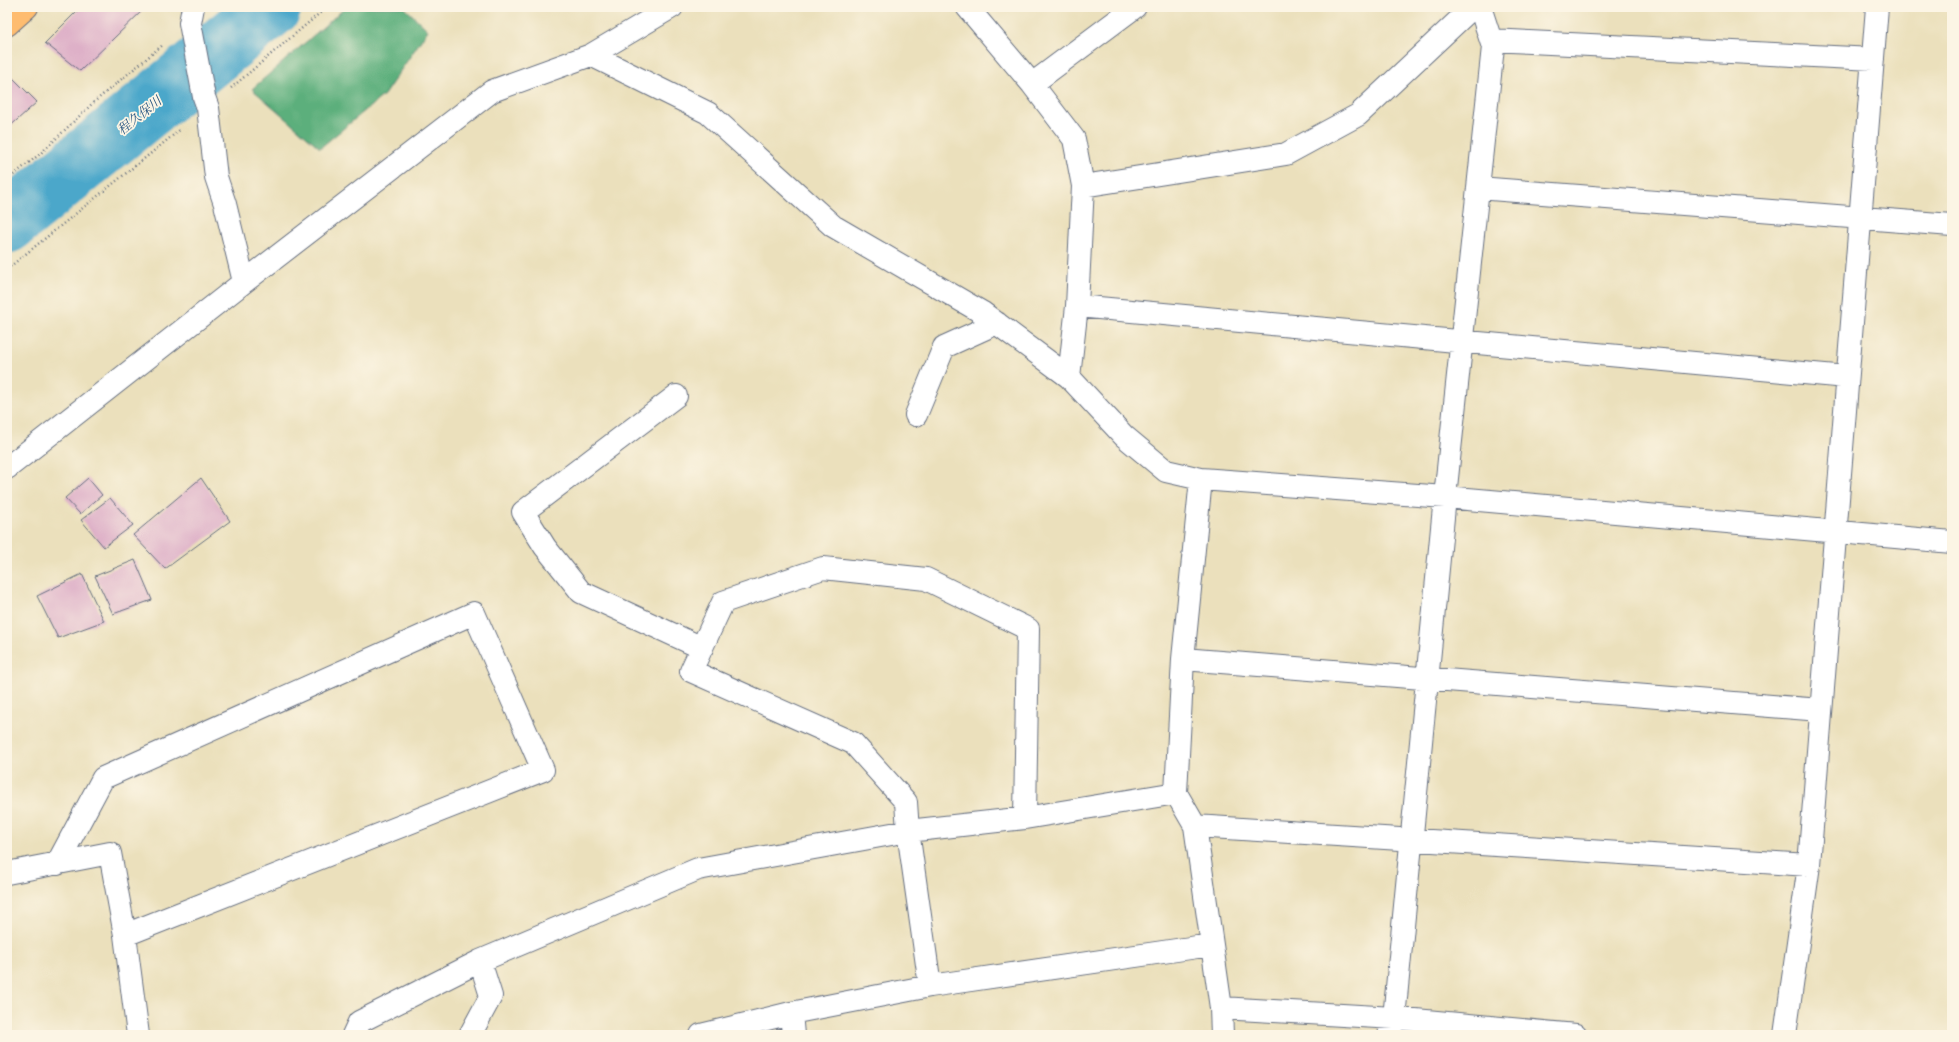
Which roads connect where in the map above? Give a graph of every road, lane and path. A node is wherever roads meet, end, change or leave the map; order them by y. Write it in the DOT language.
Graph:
graph roads {
  1 [pos="27,7"];
  2 [pos="327,7"];
  3 [pos="672,7"];
  4 [pos="967,7"];
  5 [pos="1135,7"];
  6 [pos="1473,7"];
  7 [pos="1480,7"];
  8 [pos="1877,7"];
  9 [pos="191,21"];
  10 [pos="7,26"];
  11 [pos="1491,40"];
  12 [pos="591,55"];
  13 [pos="1873,59"];
  14 [pos="1032,84"];
  15 [pos="206,103"];
  16 [pos="7,180"];
  17 [pos="1083,186"];
  18 [pos="1478,188"];
  19 [pos="1860,218"];
  20 [pos="1952,225"];
  21 [pos="7,269"];
  22 [pos="244,282"];
  23 [pos="1077,306"];
  24 [pos="997,324"];
  25 [pos="1461,341"];
  26 [pos="1069,377"];
  27 [pos="1847,377"];
  28 [pos="676,396"];
  29 [pos="916,415"];
  30 [pos="7,468"];
  31 [pos="1201,479"];
  32 [pos="1445,497"];
  33 [pos="1835,531"];
  34 [pos="1952,542"];
  35 [pos="702,648"];
  36 [pos="1183,659"];
  37 [pos="1427,679"];
  38 [pos="1821,710"];
  39 [pos="1176,793"];
  40 [pos="1024,818"];
  41 [pos="1195,826"];
  42 [pos="908,831"];
  43 [pos="1412,840"];
  44 [pos="57,864"];
  45 [pos="1809,866"];
  46 [pos="7,873"];
  47 [pos="125,935"];
  48 [pos="1211,945"];
  49 [pos="480,961"];
  50 [pos="930,986"];
  51 [pos="1221,1008"];
  52 [pos="791,1014"];
  53 [pos="1392,1027"];
  54 [pos="132,1034"];
  55 [pos="353,1035"];
  56 [pos="470,1035"];
  57 [pos="701,1035"];
  58 [pos="793,1035"];
  59 [pos="1222,1035"];
  60 [pos="1576,1035"];
  61 [pos="1785,1035"];
  1 -- 10 [label="main road"];
  2 -- 15 [label="path"];
  3 -- 12 [label="street"];
  4 -- 14 [label="street"];
  5 -- 14 [label="street"];
  6 -- 17 [label="street"];
  7 -- 11 [label="street"];
  8 -- 13 [label="street"];
  9 -- 15 [label="street"];
  9 -- 16 [label="path"];
  11 -- 13 [label="street"];
  11 -- 18 [label="street"];
  12 -- 22 [label="street"];
  12 -- 24 [label="street"];
  13 -- 19 [label="street"];
  14 -- 17 [label="street"];
  15 -- 21 [label="path"];
  15 -- 22 [label="street"];
  17 -- 23 [label="street"];
  18 -- 19 [label="street"];
  18 -- 25 [label="street"];
  19 -- 20 [label="street"];
  19 -- 27 [label="street"];
  22 -- 30 [label="street"];
  23 -- 25 [label="street"];
  23 -- 26 [label="street"];
  24 -- 26 [label="street"];
  24 -- 29 [label="street"];
  25 -- 27 [label="street"];
  25 -- 32 [label="street"];
  26 -- 31 [label="street"];
  27 -- 33 [label="street"];
  28 -- 35 [label="street"];
  31 -- 32 [label="street"];
  31 -- 36 [label="street"];
  32 -- 33 [label="street"];
  32 -- 37 [label="street"];
  33 -- 34 [label="street"];
  33 -- 38 [label="street"];
  35 -- 40 [label="street"];
  35 -- 42 [label="street"];
  36 -- 37 [label="street"];
  36 -- 39 [label="street"];
  37 -- 38 [label="street"];
  37 -- 43 [label="street"];
  38 -- 45 [label="street"];
  39 -- 40 [label="street"];
  39 -- 41 [label="street"];
  40 -- 42 [label="street"];
  41 -- 43 [label="street"];
  41 -- 48 [label="street"];
  42 -- 49 [label="street"];
  42 -- 50 [label="street"];
  43 -- 45 [label="street"];
  43 -- 53 [label="street"];
  44 -- 46 [label="street"];
  44 -- 47 [label="street"];
  44 -- 47 [label="street"];
  45 -- 61 [label="street"];
  47 -- 54 [label="street"];
  48 -- 50 [label="street"];
  48 -- 51 [label="street"];
  49 -- 55 [label="street"];
  49 -- 56 [label="street"];
  50 -- 52 [label="street"];
  51 -- 53 [label="street"];
  51 -- 59 [label="street"];
  52 -- 57 [label="street"];
  52 -- 58 [label="street"];
  53 -- 60 [label="street"];
}
